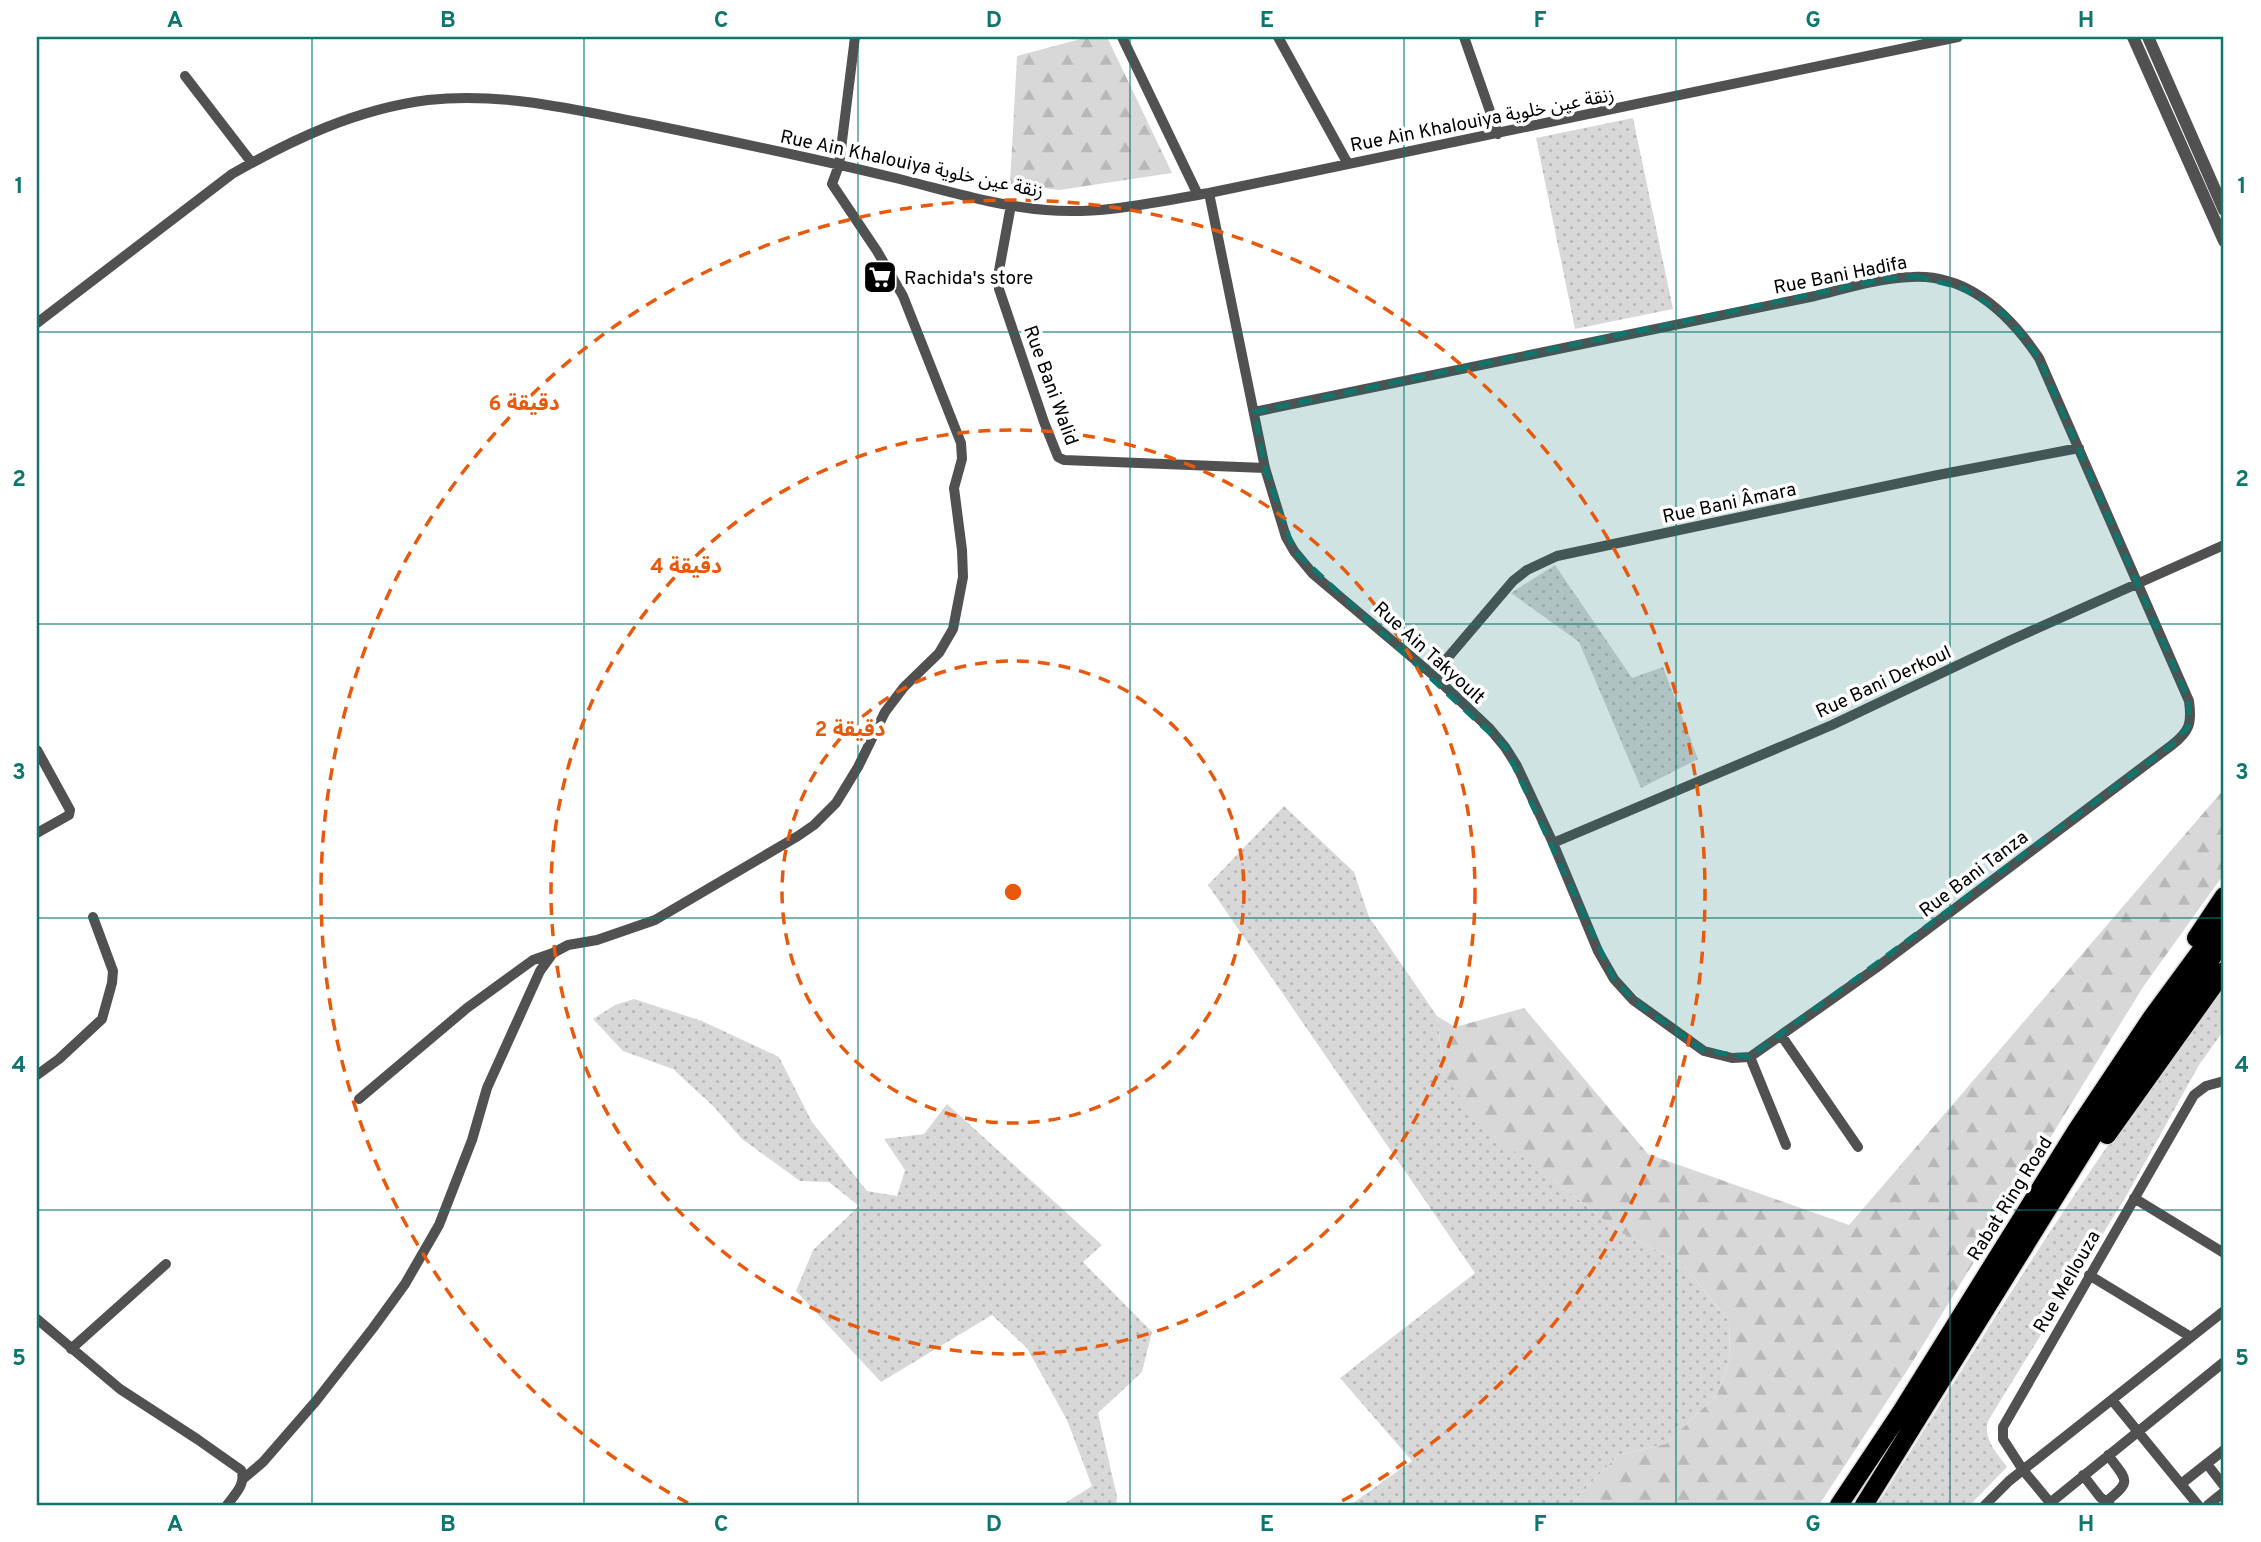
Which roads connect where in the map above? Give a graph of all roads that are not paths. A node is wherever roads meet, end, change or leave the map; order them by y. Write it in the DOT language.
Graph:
graph roads {
  1 [pos="855,37"];
  2 [pos="1122,37"];
  3 [pos="1278,37"];
  4 [pos="1464,37"];
  5 [pos="1958,37"];
  6 [pos="2133,37"];
  7 [pos="2148,37"];
  8 [pos="185,76"];
  9 [pos="1498,134"];
  10 [pos="252,163"];
  11 [pos="1349,164"];
  12 [pos="839,165"];
  13 [pos="1203,194"];
  14 [pos="1011,205"];
  15 [pos="2221,213"];
  16 [pos="2224,241"];
  17 [pos="37,323"];
  18 [pos="1254,412"];
  19 [pos="2079,449"];
  20 [pos="1265,468"];
  21 [pos="2224,545"];
  22 [pos="2137,583"];
  23 [pos="1433,675"];
  24 [pos="2189,701"];
  25 [pos="37,750"];
  26 [pos="37,834"];
  27 [pos="1553,843"];
  28 [pos="2224,896"];
  29 [pos="93,918"];
  30 [pos="2224,919"];
  31 [pos="2224,940"];
  32 [pos="553,953"];
  33 [pos="2224,971"];
  34 [pos="2152,1017"];
  35 [pos="1781,1035"];
  36 [pos="1750,1057"];
  37 [pos="37,1074"];
  38 [pos="2224,1081"];
  39 [pos="359,1099"];
  40 [pos="1786,1145"];
  41 [pos="1858,1147"];
  42 [pos="2134,1198"];
  43 [pos="2028,1241"];
  44 [pos="2224,1253"];
  45 [pos="166,1264"];
  46 [pos="2090,1275"];
  47 [pos="2224,1311"];
  48 [pos="37,1318"];
  49 [pos="2191,1337"];
  50 [pos="71,1349"];
  51 [pos="2224,1362"];
  52 [pos="2112,1400"];
  53 [pos="2137,1431"];
  54 [pos="2224,1450"];
  55 [pos="2108,1455"];
  56 [pos="2207,1464"];
  57 [pos="2023,1470"];
  58 [pos="2083,1475"];
  59 [pos="243,1479"];
  60 [pos="2181,1484"];
  61 [pos="2224,1486"];
  62 [pos="2224,1492"];
  63 [pos="2108,1503"];
  64 [pos="2051,1504"];
  65 [pos="227,1505"];
  66 [pos="1839,1505"];
  67 [pos="1864,1505"];
  68 [pos="1985,1505"];
  69 [pos="2198,1505"];
  70 [pos="2208,1505"];
  1 -- 12 [label="street"];
  2 -- 13 [label="street, Rue Ain Takyoult"];
  3 -- 11 [label="street"];
  4 -- 9 [label="street"];
  5 -- 9 [label="street, Rue Ain Khalouiya زنقة عين خلوية"];
  6 -- 15 [label="street"];
  7 -- 15 [label="street"];
  8 -- 10 [label="street"];
  9 -- 11 [label="street, Rue Ain Khalouiya زنقة عين خلوية"];
  10 -- 12 [label="street, Rue Ain Khalouiya زنقة عين خلوية"];
  10 -- 17 [label="street, Rue Ain Khalouiya زنقة عين خلوية"];
  11 -- 13 [label="street, Rue Ain Khalouiya زنقة عين خلوية"];
  12 -- 14 [label="street, Rue Ain Khalouiya زنقة عين خلوية"];
  12 -- 32 [label="street"];
  13 -- 14 [label="street, Rue Ain Khalouiya زنقة عين خلوية"];
  13 -- 18 [label="street, Rue Ain Takyoult"];
  14 -- 20 [label="street, Rue Bani Walid"];
  15 -- 16 [label="street"];
  18 -- 19 [label="street, Rue Bani Hadifa"];
  18 -- 20 [label="street, Rue Ain Takyoult"];
  19 -- 22 [label="street, Rue Bani Hadifa"];
  19 -- 23 [label="street, Rue Bani Âmara"];
  20 -- 23 [label="street, Rue Ain Takyoult"];
  21 -- 22 [label="street, Rue Bani Derkoul"];
  22 -- 24 [label="street, Rue Bani Hadifa"];
  22 -- 27 [label="street, Rue Bani Derkoul"];
  23 -- 27 [label="street, Rue Ain Takyoult"];
  24 -- 35 [label="street, Rue Bani Tanza"];
  25 -- 26 [label="street"];
  27 -- 36 [label="street, Rue Ain Takyoult"];
  28 -- 34 [label="highway"];
  29 -- 37 [label="street"];
  30 -- 34 [label="highway, Rabat Ring Road"];
  31 -- 43 [label="highway, Rabat Ring Road"];
  32 -- 39 [label="street"];
  32 -- 59 [label="street"];
  33 -- 43 [label="highway"];
  34 -- 66 [label="highway, Rabat Ring Road"];
  35 -- 36 [label="street, Rue Bani Tanza"];
  35 -- 41 [label="street"];
  36 -- 40 [label="street"];
  38 -- 42 [label="street, Rue Mellouza"];
  42 -- 44 [label="street"];
  42 -- 46 [label="street, Rue Mellouza"];
  43 -- 67 [label="highway, Rabat Ring Road"];
  45 -- 50 [label="street"];
  46 -- 49 [label="street"];
  46 -- 57 [label="street, Rue Mellouza"];
  47 -- 49 [label="street"];
  48 -- 50 [label="street"];
  49 -- 52 [label="street"];
  50 -- 59 [label="street"];
  51 -- 53 [label="street"];
  52 -- 53 [label="street"];
  52 -- 57 [label="street"];
  53 -- 55 [label="street"];
  53 -- 60 [label="street"];
  54 -- 56 [label="street"];
  55 -- 58 [label="street"];
  55 -- 63 [label="street"];
  56 -- 60 [label="street"];
  56 -- 61 [label="street"];
  57 -- 64 [label="street"];
  57 -- 68 [label="street"];
  58 -- 63 [label="street"];
  58 -- 64 [label="street"];
  59 -- 65 [label="street"];
  60 -- 69 [label="street"];
  62 -- 70 [label="street"];
}
